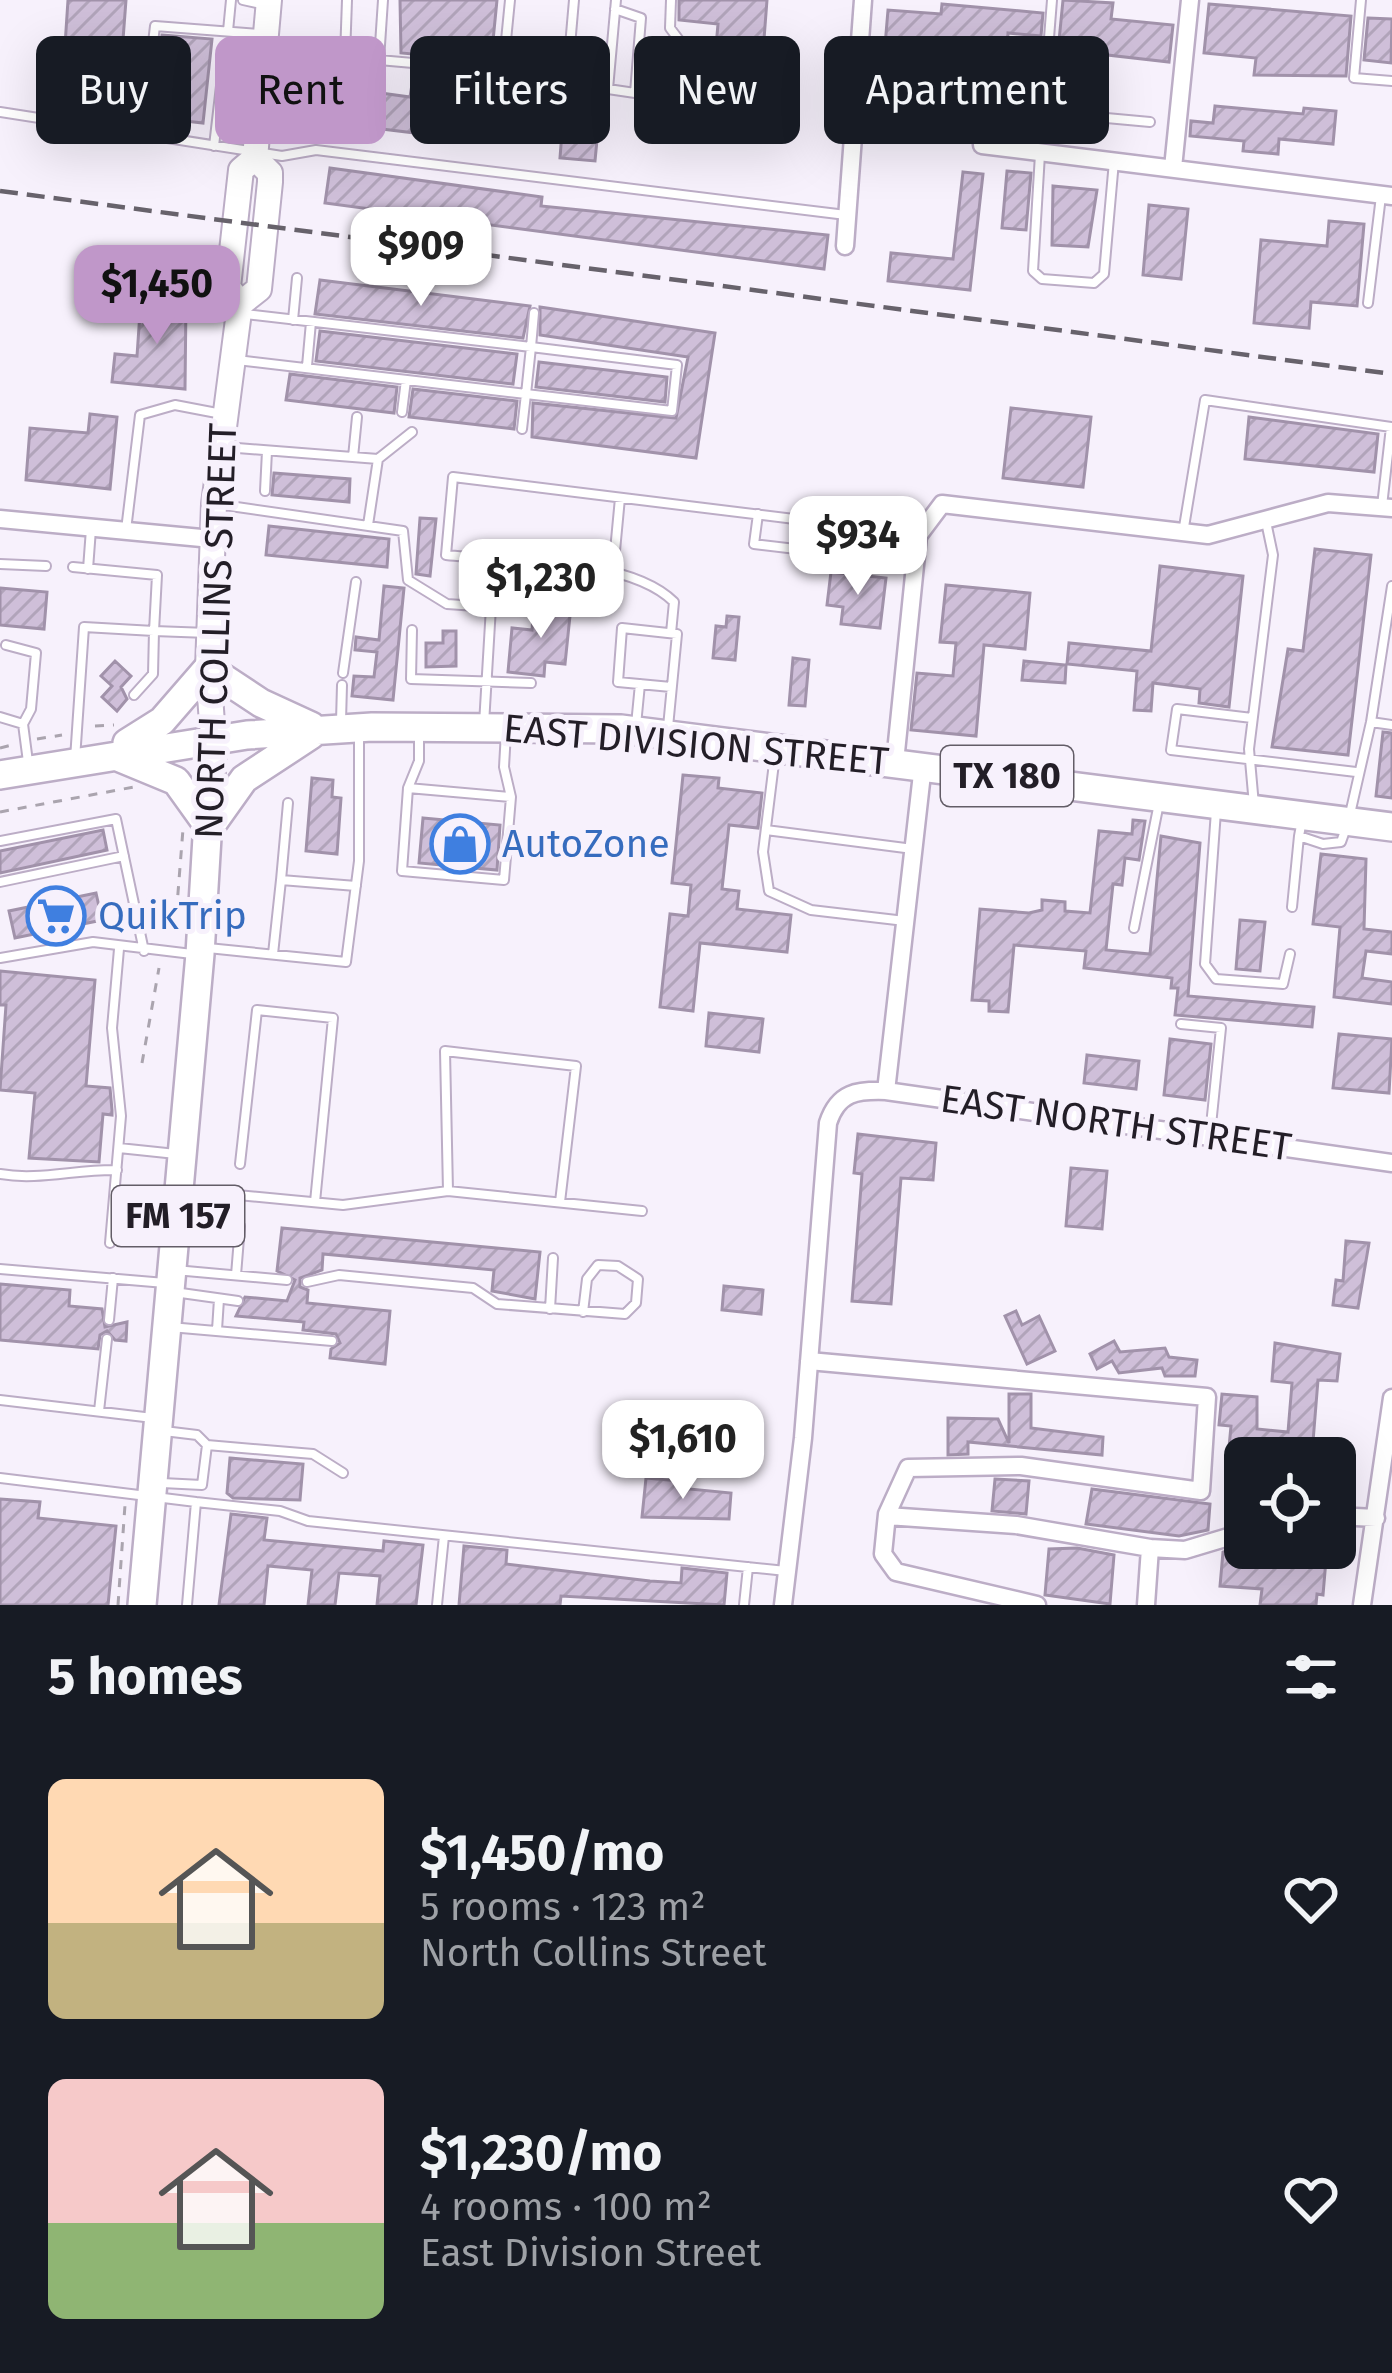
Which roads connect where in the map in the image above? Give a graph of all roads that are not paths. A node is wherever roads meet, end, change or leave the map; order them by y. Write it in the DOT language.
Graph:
graph roads {
  1 [pos="231,0"];
  2 [pos="243,0"];
  3 [pos="347,0"];
  4 [pos="383,0"];
  5 [pos="510,0"];
  6 [pos="574,0"];
  7 [pos="671,0"];
  8 [pos="863,0"];
  9 [pos="1052,0"];
  10 [pos="1190,0"];
  11 [pos="1361,0"];
  12 [pos="269,3"];
  13 [pos="616,4"];
  14 [pos="228,31"];
  15 [pos="153,36"];
  16 [pos="249,36"];
  17 [pos="265,36"];
  18 [pos="346,36"];
  19 [pos="381,36"];
  20 [pos="571,36"];
  21 [pos="676,36"];
  22 [pos="860,36"];
  23 [pos="386,61"];
  24 [pos="1392,81"];
  25 [pos="0,112"];
  26 [pos="36,118"];
  27 [pos="1150,122"];
  28 [pos="215,137"];
  29 [pos="191,142"];
  30 [pos="256,144"];
  31 [pos="853,144"];
  32 [pos="214,146"];
  33 [pos="982,146"];
  34 [pos="1041,153"];
  35 [pos="255,155"];
  36 [pos="1114,161"];
  37 [pos="1173,169"];
  38 [pos="1387,195"];
  39 [pos="848,216"];
  40 [pos="845,246"];
  41 [pos="297,278"];
  42 [pos="1369,303"];
  43 [pos="240,309"];
  44 [pos="534,313"];
  45 [pos="293,320"];
  46 [pos="311,322"];
  47 [pos="531,347"];
  48 [pos="230,360"];
  49 [pos="307,366"];
  50 [pos="406,380"];
  51 [pos="526,394"];
  52 [pos="402,412"];
  53 [pos="224,415"];
  54 [pos="357,417"];
  55 [pos="1392,427"];
  56 [pos="522,429"];
  57 [pos="412,432"];
  58 [pos="220,447"];
  59 [pos="267,451"];
  60 [pos="353,457"];
  61 [pos="378,459"];
  62 [pos="265,490"];
  63 [pos="620,498"];
  64 [pos="214,504"];
  65 [pos="1387,507"];
  66 [pos="758,514"];
  67 [pos="1265,516"];
  68 [pos="0,518"];
  69 [pos="368,525"];
  70 [pos="91,529"];
  71 [pos="126,531"];
  72 [pos="1183,535"];
  73 [pos="212,539"];
  74 [pos="0,564"];
  75 [pos="46,566"];
  76 [pos="73,567"];
  77 [pos="88,568"];
  78 [pos="613,572"];
  79 [pos="356,582"];
  80 [pos="1392,586"];
  81 [pos="491,607"];
  82 [pos="524,610"];
  83 [pos="412,630"];
  84 [pos="154,631"];
  85 [pos="209,633"];
  86 [pos="671,633"];
  87 [pos="1389,638"];
  88 [pos="5,645"];
  89 [pos="208,668"];
  90 [pos="343,673"];
  91 [pos="487,681"];
  92 [pos="532,682"];
  93 [pos="640,684"];
  94 [pos="342,685"];
  95 [pos="671,687"];
  96 [pos="134,695"];
  97 [pos="0,717"];
  98 [pos="1252,718"];
  99 [pos="1371,722"];
  100 [pos="23,724"];
  101 [pos="1392,725"];
  102 [pos="419,726"];
  103 [pos="495,726"];
  104 [pos="340,728"];
  105 [pos="635,731"];
  106 [pos="667,735"];
  107 [pos="213,737"];
  108 [pos="776,748"];
  109 [pos="81,750"];
  110 [pos="1251,760"];
  111 [pos="909,763"];
  112 [pos="29,770"];
  113 [pos="1356,772"];
  114 [pos="0,775"];
  115 [pos="408,788"];
  116 [pos="511,796"];
  117 [pos="1160,796"];
  118 [pos="288,803"];
  119 [pos="1217,803"];
  120 [pos="1253,808"];
  121 [pos="1348,821"];
  122 [pos="1301,826"];
  123 [pos="1392,826"];
  124 [pos="209,827"];
  125 [pos="766,830"];
  126 [pos="0,841"];
  127 [pos="914,849"];
  128 [pos="124,856"];
  129 [pos="280,880"];
  130 [pos="0,882"];
  131 [pos="356,886"];
  132 [pos="1292,907"];
  133 [pos="908,921"];
  134 [pos="1134,928"];
  135 [pos="118,950"];
  136 [pos="200,950"];
  137 [pos="144,951"];
  138 [pos="273,954"];
  139 [pos="1291,954"];
  140 [pos="0,958"];
  141 [pos="1181,1024"];
  142 [pos="886,1091"];
  143 [pos="1210,1135"];
  144 [pos="118,1148"];
  145 [pos="184,1154"];
  146 [pos="1392,1163"];
  147 [pos="240,1164"];
  148 [pos="117,1170"];
  149 [pos="0,1174"];
  150 [pos="180,1190"];
  151 [pos="448,1191"];
  152 [pos="315,1202"];
  153 [pos="560,1202"];
  154 [pos="642,1211"];
  155 [pos="240,1226"];
  156 [pos="110,1243"];
  157 [pos="553,1258"];
  158 [pos="0,1269"];
  159 [pos="236,1275"];
  160 [pos="113,1278"];
  161 [pos="287,1280"];
  162 [pos="173,1281"];
  163 [pos="307,1282"];
  164 [pos="219,1299"];
  165 [pos="238,1300"];
  166 [pos="550,1309"];
  167 [pos="583,1312"];
  168 [pos="109,1320"];
  169 [pos="168,1327"];
  170 [pos="217,1330"];
  171 [pos="106,1340"];
  172 [pos="332,1341"];
  173 [pos="809,1361"];
  174 [pos="1392,1398"];
  175 [pos="0,1400"];
  176 [pos="99,1411"];
  177 [pos="159,1425"];
  178 [pos="207,1445"];
  179 [pos="343,1473"];
  180 [pos="0,1478"];
  181 [pos="144,1492"];
  182 [pos="196,1502"];
  183 [pos="887,1516"];
  184 [pos="1356,1517"];
  185 [pos="1376,1518"];
  186 [pos="444,1535"];
  187 [pos="1224,1538"];
  188 [pos="1150,1548"];
  189 [pos="748,1568"];
  190 [pos="787,1571"];
  191 [pos="142,1605"];
  192 [pos="187,1605"];
  193 [pos="437,1605"];
  194 [pos="744,1605"];
  195 [pos="783,1605"];
  196 [pos="1037,1605"];
  197 [pos="1146,1605"];
  198 [pos="1362,1605"];
  1 -- 14 [label="lane"];
  2 -- 12 [label="lane"];
  3 -- 18 [label="lane"];
  4 -- 19 [label="lane"];
  5 -- 23 [label="lane"];
  6 -- 20 [label="lane"];
  7 -- 21 [label="lane"];
  8 -- 22 [label="street"];
  9 -- 27 [label="lane"];
  10 -- 37 [label="street"];
  11 -- 24 [label="lane"];
  12 -- 17 [label="main road"];
  13 -- 13 [label="lane"];
  14 -- 15 [label="lane"];
  14 -- 16 [label="lane"];
  25 -- 26 [label="lane"];
  28 -- 32 [label="lane"];
  29 -- 32 [label="lane"];
  30 -- 35 [label="main road"];
  31 -- 39 [label="street"];
  32 -- 35 [label="lane"];
  33 -- 34 [label="street"];
  34 -- 36 [label="street"];
  34 -- 36 [label="lane"];
  35 -- 39 [label="lane"];
  35 -- 43 [label="main road, NORTH COLLINS STREET"];
  35 -- 43 [label="main road, NORTH COLLINS STREET"];
  36 -- 37 [label="street"];
  37 -- 38 [label="street"];
  38 -- 42 [label="lane"];
  39 -- 40 [label="street"];
  41 -- 45 [label="lane"];
  43 -- 45 [label="lane"];
  43 -- 48 [label="main road, NORTH COLLINS STREET"];
  44 -- 47 [label="lane"];
  45 -- 46 [label="lane"];
  46 -- 47 [label="lane"];
  46 -- 49 [label="lane"];
  47 -- 51 [label="lane"];
  47 -- 51 [label="lane"];
  48 -- 49 [label="lane"];
  48 -- 53 [label="main road, NORTH COLLINS STREET"];
  49 -- 50 [label="lane"];
  50 -- 51 [label="lane"];
  50 -- 52 [label="lane"];
  51 -- 56 [label="lane"];
  53 -- 58 [label="main road, NORTH COLLINS STREET"];
  53 -- 71 [label="lane"];
  54 -- 60 [label="lane"];
  55 -- 65 [label="lane"];
  55 -- 72 [label="lane"];
  57 -- 61 [label="lane"];
  58 -- 59 [label="lane"];
  58 -- 64 [label="main road, NORTH COLLINS STREET"];
  59 -- 60 [label="lane"];
  59 -- 62 [label="lane"];
  60 -- 61 [label="lane"];
  61 -- 69 [label="lane"];
  63 -- 66 [label="lane"];
  63 -- 78 [label="lane"];
  63 -- 78 [label="lane"];
  64 -- 69 [label="lane"];
  64 -- 73 [label="main road, NORTH COLLINS STREET"];
  65 -- 67 [label="street"];
  66 -- 66 [label="lane"];
  67 -- 72 [label="street"];
  67 -- 98 [label="lane"];
  68 -- 70 [label="street"];
  69 -- 81 [label="lane"];
  70 -- 71 [label="street"];
  70 -- 77 [label="lane"];
  71 -- 73 [label="street"];
  72 -- 111 [label="street"];
  73 -- 85 [label="main road, NORTH COLLINS STREET"];
  74 -- 75 [label="lane"];
  76 -- 77 [label="lane"];
  77 -- 84 [label="lane"];
  78 -- 86 [label="lane"];
  79 -- 90 [label="lane"];
  80 -- 87 [label="lane"];
  81 -- 82 [label="lane"];
  81 -- 91 [label="lane"];
  83 -- 91 [label="lane"];
  84 -- 85 [label="lane"];
  84 -- 96 [label="lane"];
  84 -- 109 [label="lane"];
  85 -- 89 [label="main road, NORTH COLLINS STREET"];
  86 -- 93 [label="lane"];
  86 -- 95 [label="lane"];
  87 -- 99 [label="lane"];
  88 -- 100 [label="lane"];
  89 -- 104 [label="main road"];
  89 -- 107 [label="main road, NORTH COLLINS STREET"];
  89 -- 109 [label="main road"];
  91 -- 92 [label="lane"];
  91 -- 103 [label="lane"];
  93 -- 95 [label="lane"];
  93 -- 105 [label="lane"];
  94 -- 104 [label="lane"];
  95 -- 106 [label="lane"];
  97 -- 100 [label="lane"];
  98 -- 110 [label="lane"];
  98 -- 110 [label="lane"];
  99 -- 101 [label="lane"];
  99 -- 113 [label="lane"];
  100 -- 112 [label="lane"];
  102 -- 103 [label="main road, EAST DIVISION STREET / TX 180"];
  102 -- 104 [label="main road, EAST DIVISION STREET / TX 180"];
  102 -- 115 [label="lane"];
  103 -- 105 [label="main road, EAST DIVISION STREET / TX 180"];
  103 -- 116 [label="lane"];
  104 -- 107 [label="main road, EAST DIVISION STREET / TX 180"];
  104 -- 124 [label="main road"];
  104 -- 131 [label="lane"];
  105 -- 106 [label="main road, EAST DIVISION STREET / TX 180"];
  106 -- 108 [label="main road, EAST DIVISION STREET / TX 180"];
  107 -- 109 [label="main road, EAST DIVISION STREET / TX 180"];
  107 -- 124 [label="main road, NORTH COLLINS STREET / FM 157"];
  108 -- 111 [label="main road, EAST DIVISION STREET / TX 180"];
  108 -- 125 [label="lane"];
  109 -- 112 [label="main road, EAST DIVISION STREET / TX 180"];
  109 -- 124 [label="main road"];
  110 -- 113 [label="lane"];
  110 -- 120 [label="lane"];
  111 -- 117 [label="main road, EAST DIVISION STREET / TX 180"];
  111 -- 127 [label="street"];
  112 -- 114 [label="main road, EAST DIVISION STREET / TX 180"];
  113 -- 121 [label="lane"];
  115 -- 116 [label="lane"];
  115 -- 116 [label="lane"];
  117 -- 119 [label="main road, EAST DIVISION STREET / TX 180"];
  117 -- 134 [label="lane"];
  118 -- 129 [label="lane"];
  119 -- 120 [label="main road, EAST DIVISION STREET / TX 180"];
  119 -- 139 [label="lane"];
  120 -- 122 [label="main road, EAST DIVISION STREET / TX 180"];
  121 -- 122 [label="main road, EAST DIVISION STREET / TX 180"];
  121 -- 123 [label="main road, EAST DIVISION STREET / TX 180"];
  122 -- 132 [label="lane"];
  124 -- 136 [label="main road, NORTH COLLINS STREET / FM 157"];
  125 -- 127 [label="lane"];
  125 -- 133 [label="lane"];
  126 -- 128 [label="lane"];
  127 -- 133 [label="street"];
  128 -- 130 [label="lane"];
  128 -- 137 [label="lane"];
  129 -- 131 [label="lane"];
  129 -- 138 [label="lane"];
  131 -- 138 [label="lane"];
  133 -- 142 [label="street"];
  135 -- 137 [label="lane"];
  135 -- 140 [label="lane"];
  135 -- 144 [label="lane"];
  136 -- 137 [label="lane"];
  136 -- 138 [label="lane"];
  136 -- 145 [label="main road, NORTH COLLINS STREET / FM 157"];
  141 -- 143 [label="lane"];
  142 -- 143 [label="street, EAST NORTH STREET"];
  142 -- 173 [label="street, EAST NORTH STREET"];
  143 -- 146 [label="street, EAST NORTH STREET"];
  144 -- 145 [label="lane"];
  144 -- 148 [label="lane"];
  145 -- 150 [label="main road, NORTH COLLINS STREET / FM 157"];
  147 -- 152 [label="lane"];
  148 -- 149 [label="lane"];
  148 -- 156 [label="lane"];
  150 -- 152 [label="lane"];
  150 -- 162 [label="main road, NORTH COLLINS STREET / FM 157"];
  151 -- 152 [label="lane"];
  151 -- 153 [label="lane"];
  151 -- 153 [label="lane"];
  153 -- 154 [label="lane"];
  155 -- 159 [label="lane"];
  157 -- 166 [label="lane"];
  158 -- 160 [label="lane"];
  159 -- 161 [label="lane"];
  159 -- 162 [label="lane"];
  160 -- 162 [label="lane"];
  160 -- 168 [label="lane"];
  162 -- 164 [label="lane"];
  162 -- 169 [label="main road, NORTH COLLINS STREET / FM 157"];
  163 -- 166 [label="lane"];
  164 -- 165 [label="lane"];
  164 -- 170 [label="lane"];
  166 -- 167 [label="lane"];
  167 -- 167 [label="lane"];
  169 -- 170 [label="lane"];
  169 -- 177 [label="main road, NORTH COLLINS STREET / FM 157"];
  170 -- 172 [label="lane"];
  171 -- 176 [label="lane"];
  173 -- 183 [label="street"];
  173 -- 190 [label="street"];
  174 -- 185 [label="street"];
  175 -- 176 [label="lane"];
  176 -- 177 [label="lane"];
  177 -- 178 [label="lane"];
  177 -- 181 [label="main road, NORTH COLLINS STREET / FM 157"];
  178 -- 179 [label="lane"];
  178 -- 181 [label="lane"];
  180 -- 181 [label="lane"];
  181 -- 182 [label="lane"];
  181 -- 191 [label="main road, NORTH COLLINS STREET / FM 157"];
  182 -- 186 [label="lane"];
  182 -- 192 [label="lane"];
  183 -- 188 [label="street"];
  183 -- 196 [label="street"];
  184 -- 185 [label="street"];
  185 -- 198 [label="street"];
  186 -- 189 [label="lane"];
  186 -- 193 [label="lane"];
  187 -- 188 [label="street"];
  188 -- 197 [label="street"];
  189 -- 190 [label="lane"];
  189 -- 194 [label="lane"];
  190 -- 195 [label="street"];
}
